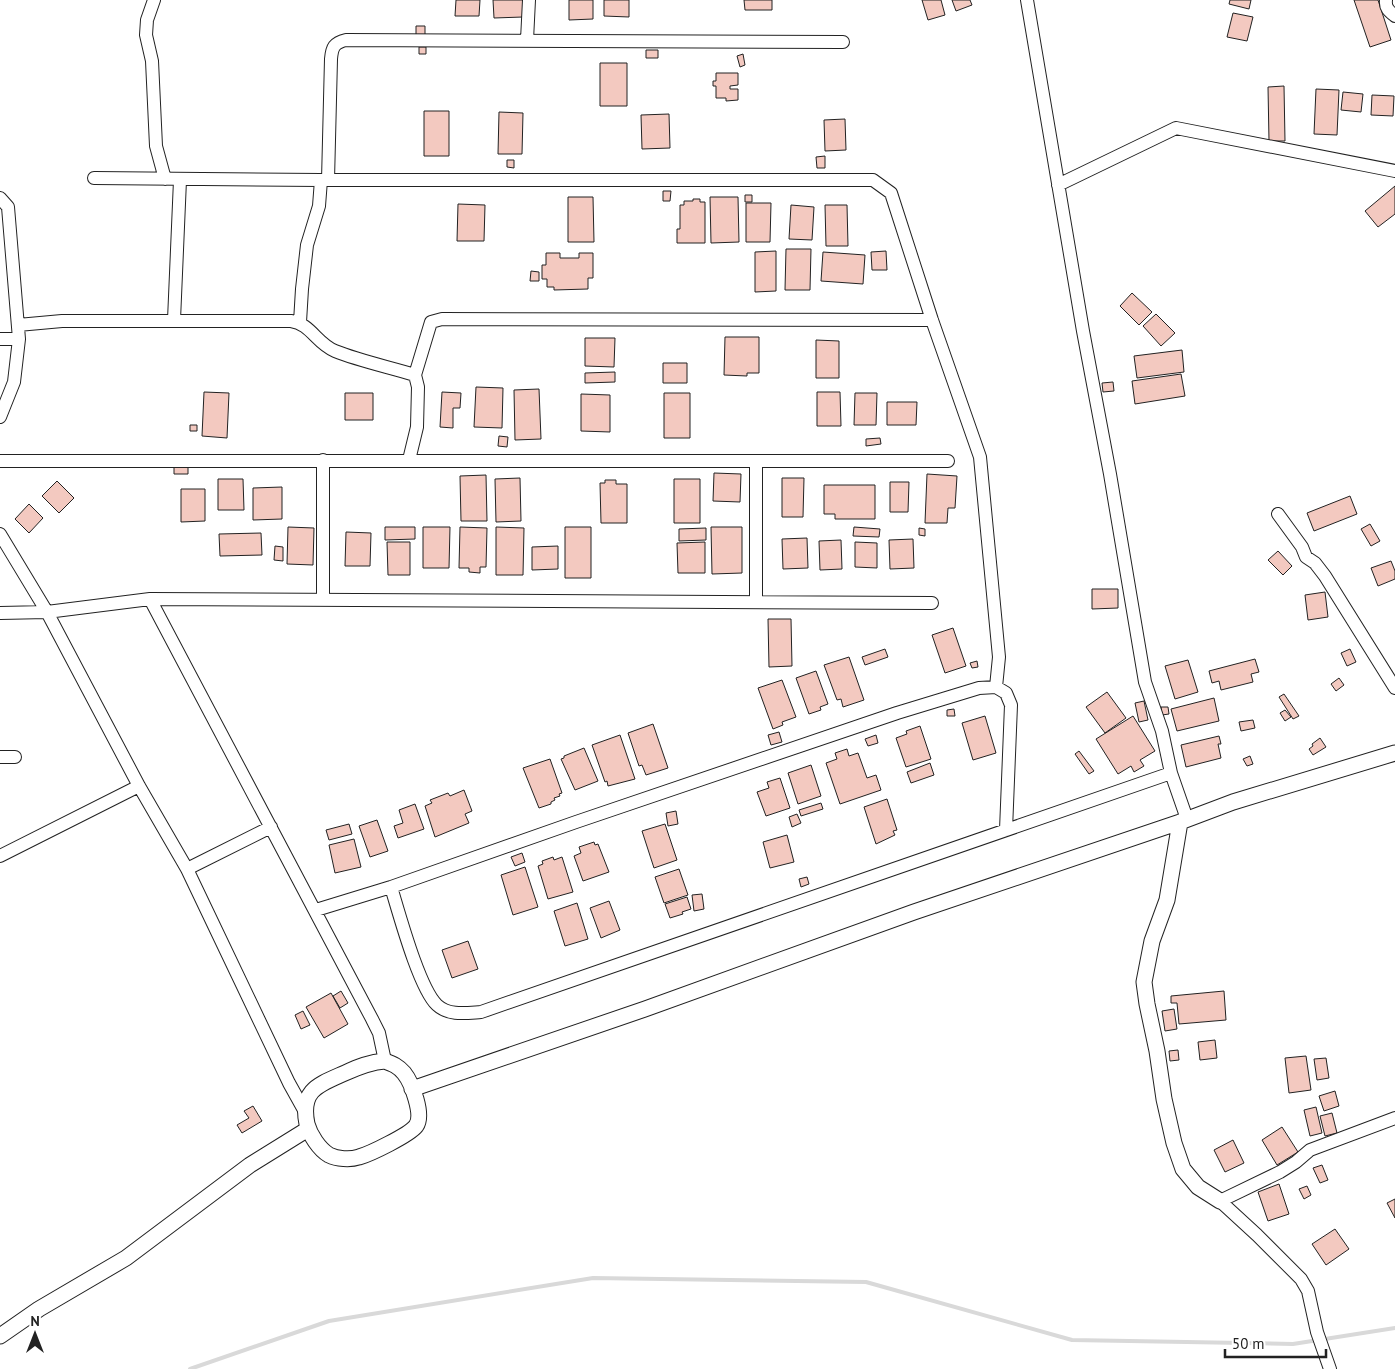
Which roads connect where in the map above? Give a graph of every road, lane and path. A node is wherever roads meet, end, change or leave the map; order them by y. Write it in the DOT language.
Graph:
graph roads {
  1 [pos="154,0"];
  2 [pos="529,0"];
  3 [pos="1027,0"];
  4 [pos="1386,0"];
  5 [pos="1395,16"];
  6 [pos="527,40"];
  7 [pos="844,42"];
  8 [pos="1395,171"];
  9 [pos="94,178"];
  10 [pos="165,179"];
  11 [pos="180,180"];
  12 [pos="325,180"];
  13 [pos="1058,185"];
  14 [pos="0,198"];
  15 [pos="174,320"];
  16 [pos="932,320"];
  17 [pos="300,322"];
  18 [pos="18,325"];
  19 [pos="0,339"];
  20 [pos="19,339"];
  21 [pos="414,375"];
  22 [pos="0,417"];
  23 [pos="0,460"];
  24 [pos="323,460"];
  25 [pos="409,460"];
  26 [pos="756,461"];
  27 [pos="948,461"];
  28 [pos="1278,514"];
  29 [pos="0,534"];
  30 [pos="150,599"];
  31 [pos="323,600"];
  32 [pos="756,602"];
  33 [pos="932,603"];
  34 [pos="47,612"];
  35 [pos="0,613"];
  36 [pos="996,687"];
  37 [pos="1395,688"];
  38 [pos="1395,753"];
  39 [pos="0,757"];
  40 [pos="15,757"];
  41 [pos="1171,773"];
  42 [pos="139,786"];
  43 [pos="1184,821"];
  44 [pos="271,827"];
  45 [pos="1006,830"];
  46 [pos="0,856"];
  47 [pos="187,869"];
  48 [pos="391,887"];
  49 [pos="316,910"];
  50 [pos="385,1061"];
  51 [pos="412,1089"];
  52 [pos="304,1110"];
  53 [pos="1395,1118"];
  54 [pos="308,1129"];
  55 [pos="1220,1202"];
  56 [pos="0,1336"];
  57 [pos="1330,1369"];
  1 -- 10 [label="street"];
  2 -- 6 [label="street"];
  3 -- 13 [label="street"];
  4 -- 5 [label="street"];
  6 -- 7 [label="street"];
  6 -- 12 [label="street"];
  8 -- 13 [label="street"];
  9 -- 10 [label="street"];
  10 -- 11 [label="street"];
  11 -- 12 [label="street"];
  11 -- 15 [label="street"];
  12 -- 16 [label="street"];
  12 -- 17 [label="street"];
  13 -- 41 [label="street"];
  14 -- 18 [label="street"];
  15 -- 17 [label="street"];
  15 -- 18 [label="street"];
  16 -- 21 [label="street"];
  16 -- 36 [label="street"];
  17 -- 21 [label="street"];
  18 -- 20 [label="street"];
  19 -- 20 [label="street"];
  20 -- 22 [label="street"];
  21 -- 25 [label="street"];
  23 -- 24 [label="street"];
  24 -- 25 [label="street"];
  24 -- 31 [label="street"];
  25 -- 26 [label="street"];
  26 -- 27 [label="street"];
  26 -- 32 [label="street"];
  28 -- 37 [label="street"];
  29 -- 34 [label="street"];
  30 -- 31 [label="street"];
  30 -- 34 [label="street"];
  30 -- 44 [label="street"];
  31 -- 32 [label="street"];
  32 -- 33 [label="street"];
  34 -- 35 [label="street"];
  34 -- 42 [label="street"];
  36 -- 45 [label="street"];
  36 -- 48 [label="street"];
  38 -- 43 [label="street"];
  39 -- 40 [label="street"];
  41 -- 43 [label="street"];
  41 -- 45 [label="street"];
  42 -- 46 [label="street"];
  42 -- 47 [label="street"];
  43 -- 51 [label="street"];
  43 -- 55 [label="street"];
  44 -- 47 [label="street"];
  44 -- 49 [label="street"];
  45 -- 48 [label="street"];
  47 -- 52 [label="street"];
  48 -- 49 [label="street"];
  49 -- 50 [label="street"];
  50 -- 51 [label="street"];
  50 -- 52 [label="street"];
  51 -- 54 [label="street"];
  52 -- 54 [label="street"];
  53 -- 55 [label="street"];
  54 -- 56 [label="street"];
  55 -- 57 [label="street"];
}
